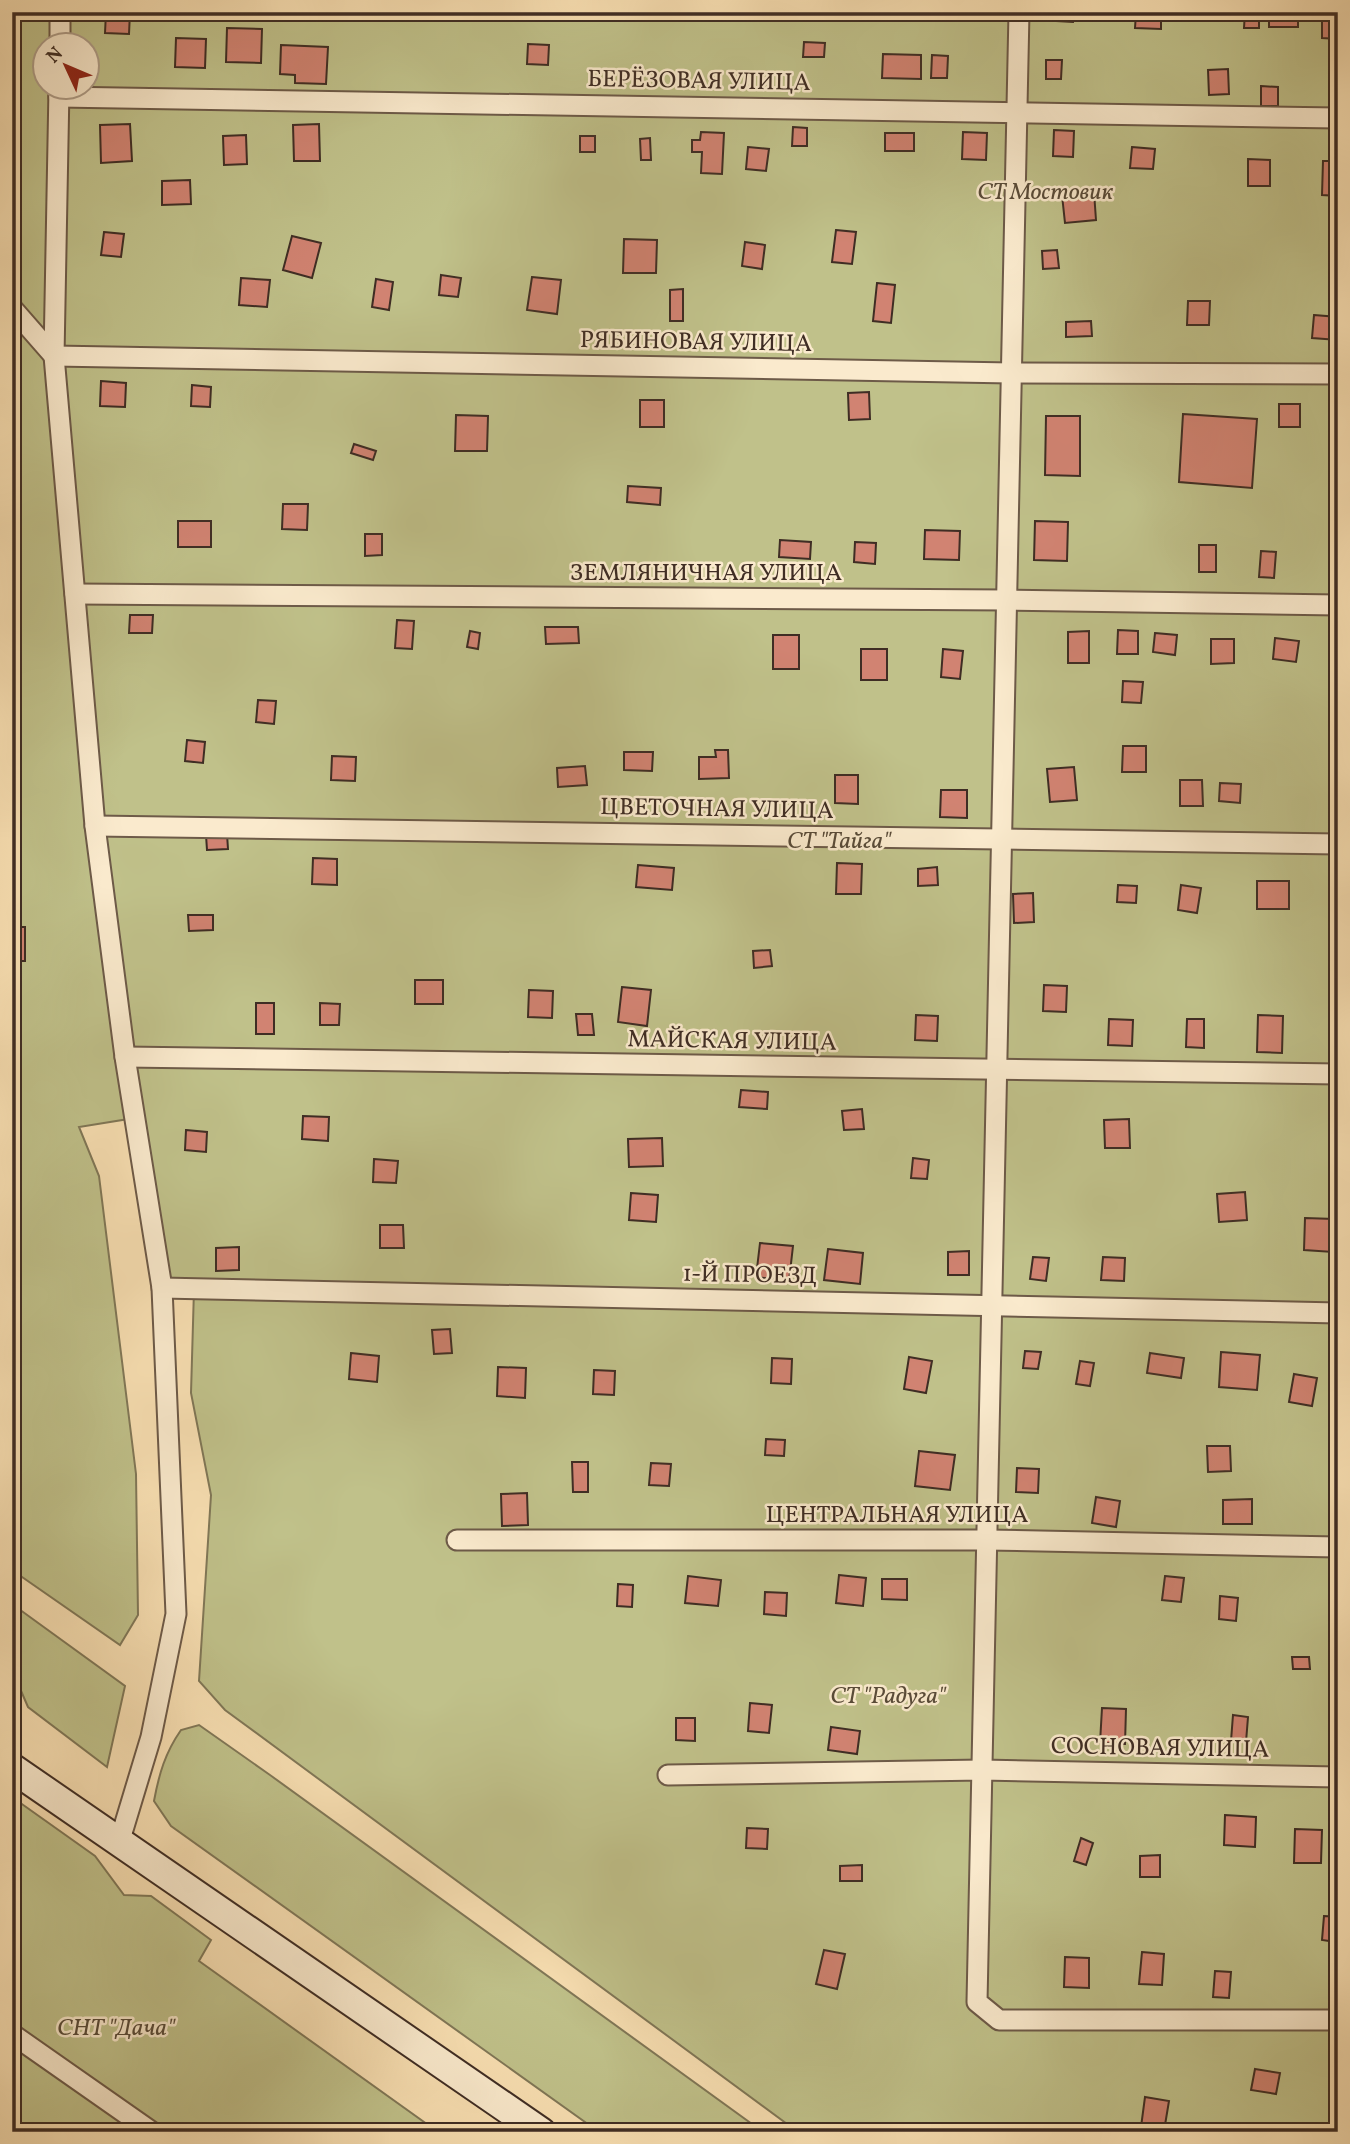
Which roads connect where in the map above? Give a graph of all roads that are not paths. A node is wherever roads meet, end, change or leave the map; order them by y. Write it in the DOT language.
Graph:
graph roads {
  1 [pos="60,12"];
  2 [pos="1019,12"];
  3 [pos="60,32"];
  4 [pos="102,93"];
  5 [pos="59,102"];
  6 [pos="1017,111"];
  7 [pos="1338,118"];
  8 [pos="12,308"];
  9 [pos="54,356"];
  10 [pos="1012,373"];
  11 [pos="1338,374"];
  12 [pos="75,594"];
  13 [pos="1007,600"];
  14 [pos="1338,606"];
  15 [pos="95,826"];
  16 [pos="1002,838"];
  17 [pos="1338,844"];
  18 [pos="125,1057"];
  19 [pos="997,1071"];
  20 [pos="1338,1074"];
  21 [pos="162,1287"];
  22 [pos="992,1306"];
  23 [pos="1338,1313"];
  24 [pos="457,1540"];
  25 [pos="987,1540"];
  26 [pos="1338,1547"];
  27 [pos="12,1768"];
  28 [pos="982,1770"];
  29 [pos="668,1775"];
  30 [pos="1338,1777"];
  31 [pos="119,1843"];
  32 [pos="1338,2020"];
  33 [pos="12,2034"];
  34 [pos="152,2132"];
  35 [pos="541,2132"];
  1 -- 3 [label="street"];
  2 -- 6 [label="street"];
  4 -- 6 [label="street, БЕРЁЗОВАЯ УЛИЦА"];
  5 -- 9 [label="street"];
  6 -- 7 [label="street, БЕРЁЗОВАЯ УЛИЦА"];
  6 -- 10 [label="street"];
  8 -- 9 [label="street"];
  9 -- 10 [label="street, РЯБИНОВАЯ УЛИЦА"];
  9 -- 12 [label="street"];
  10 -- 11 [label="street, РЯБИНОВАЯ УЛИЦА"];
  10 -- 13 [label="street"];
  12 -- 13 [label="street, ЗЕМЛЯНИЧНАЯ УЛИЦА"];
  12 -- 15 [label="street"];
  13 -- 14 [label="street, ЗЕМЛЯНИЧНАЯ УЛИЦА"];
  13 -- 16 [label="street"];
  15 -- 16 [label="street, ЦВЕТОЧНАЯ УЛИЦА"];
  15 -- 18 [label="street"];
  16 -- 17 [label="street, ЦВЕТОЧНАЯ УЛИЦА"];
  16 -- 19 [label="street"];
  18 -- 19 [label="street, МАЙСКАЯ УЛИЦА"];
  18 -- 21 [label="street"];
  19 -- 20 [label="street, МАЙСКАЯ УЛИЦА"];
  19 -- 22 [label="street"];
  21 -- 22 [label="street, 1-Й ПРОЕЗД"];
  21 -- 31 [label="street"];
  22 -- 23 [label="street, 1-Й ПРОЕЗД"];
  22 -- 25 [label="street"];
  24 -- 25 [label="street, ЦЕНТРАЛЬНАЯ УЛИЦА"];
  25 -- 26 [label="street, ЦЕНТРАЛЬНАЯ УЛИЦА"];
  25 -- 28 [label="street"];
  27 -- 31 [label="main road"];
  28 -- 29 [label="street, СОСНОВАЯ УЛИЦА"];
  28 -- 30 [label="street, СОСНОВАЯ УЛИЦА"];
  28 -- 32 [label="street"];
  31 -- 35 [label="main road"];
  33 -- 34 [label="street"];
}
